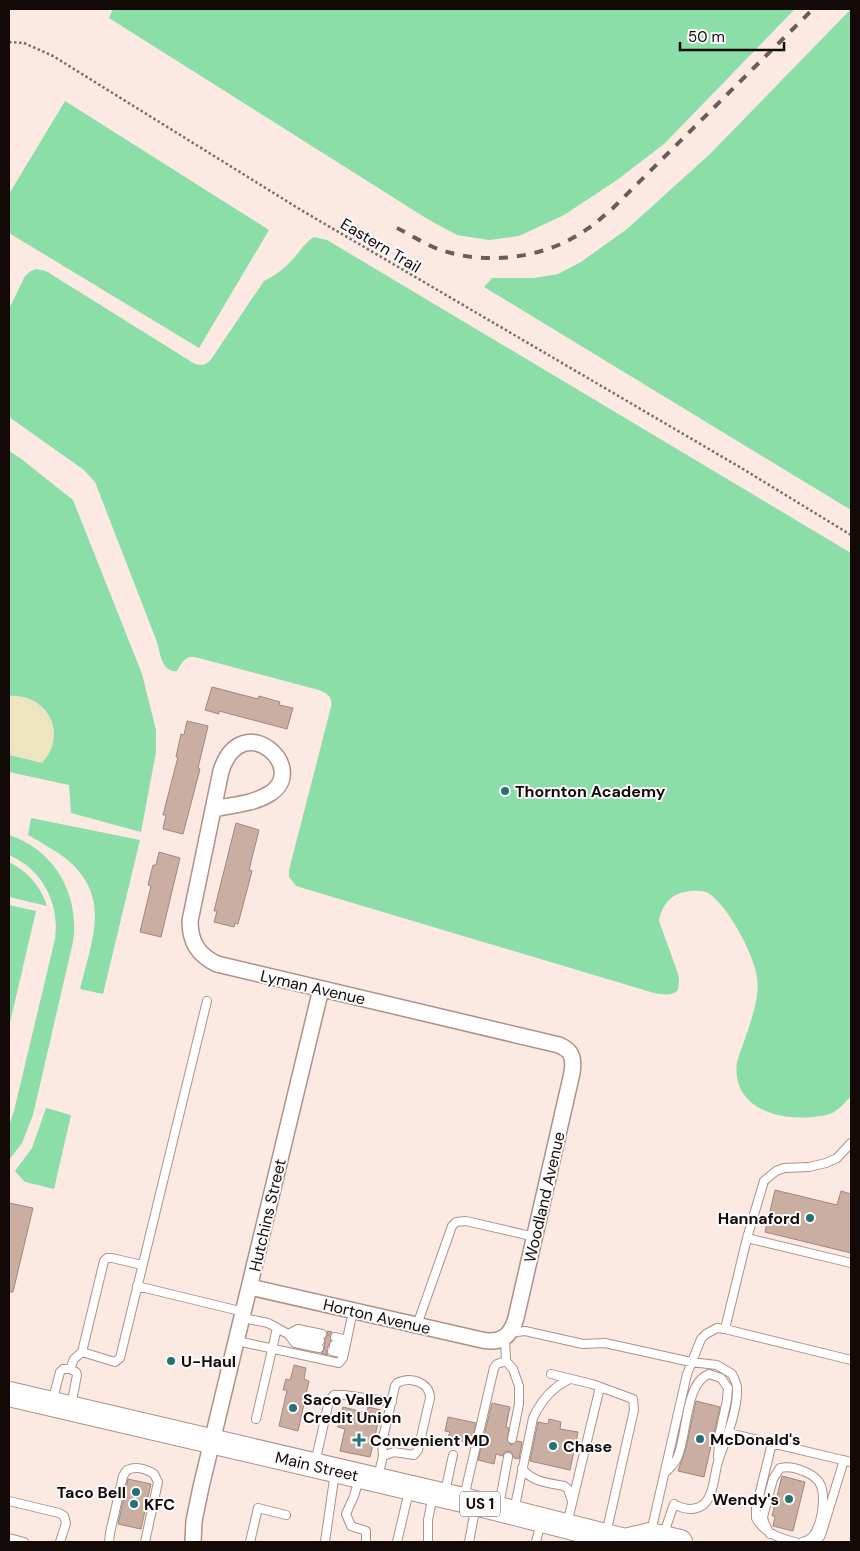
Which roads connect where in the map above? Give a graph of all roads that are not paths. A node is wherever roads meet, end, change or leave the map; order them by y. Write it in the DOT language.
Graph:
graph roads {
  1 [pos="214,809"];
  2 [pos="321,988"];
  3 [pos="207,1001"];
  4 [pos="571,1054"];
  5 [pos="851,1143"];
  6 [pos="535,1237"];
  7 [pos="747,1238"];
  8 [pos="851,1263"];
  9 [pos="142,1265"];
  10 [pos="137,1286"];
  11 [pos="250,1287"];
  12 [pos="353,1311"];
  13 [pos="244,1315"];
  14 [pos="417,1326"];
  15 [pos="277,1328"];
  16 [pos="725,1330"];
  17 [pos="288,1334"];
  18 [pos="507,1336"];
  19 [pos="237,1341"];
  20 [pos="345,1347"];
  21 [pos="272,1348"];
  22 [pos="82,1352"];
  23 [pos="851,1360"];
  24 [pos="506,1361"];
  25 [pos="692,1362"];
  26 [pos="70,1369"];
  27 [pos="551,1374"];
  28 [pos="570,1379"];
  29 [pos="600,1386"];
  30 [pos="9,1394"];
  31 [pos="392,1402"];
  32 [pos="61,1406"];
  33 [pos="256,1419"];
  34 [pos="729,1433"];
  35 [pos="512,1440"];
  36 [pos="212,1442"];
  37 [pos="772,1443"];
  38 [pos="453,1455"];
  39 [pos="383,1456"];
  40 [pos="508,1457"];
  41 [pos="848,1461"];
  42 [pos="718,1462"];
  43 [pos="325,1468"];
  44 [pos="522,1468"];
  45 [pos="665,1473"];
  46 [pos="369,1478"];
  47 [pos="409,1487"];
  48 [pos="572,1500"];
  49 [pos="9,1501"];
  50 [pos="472,1502"];
  51 [pos="286,1515"];
  52 [pos="542,1519"];
  53 [pos="576,1530"];
  54 [pos="770,1534"];
  55 [pos="9,1538"];
  56 [pos="664,1538"];
  57 [pos="619,1539"];
  58 [pos="24,1542"];
  59 [pos="60,1542"];
  60 [pos="109,1542"];
  61 [pos="145,1542"];
  62 [pos="193,1542"];
  63 [pos="250,1542"];
  64 [pos="326,1542"];
  65 [pos="366,1542"];
  66 [pos="397,1542"];
  67 [pos="428,1542"];
  68 [pos="469,1542"];
  69 [pos="536,1542"];
  70 [pos="795,1542"];
  71 [pos="802,1542"];
  72 [pos="812,1542"];
  1 -- 1 [label="street, Lyman Avenue"];
  1 -- 2 [label="street, Lyman Avenue"];
  2 -- 4 [label="street, Lyman Avenue"];
  2 -- 11 [label="street, Hutchins Street"];
  3 -- 9 [label="lane"];
  4 -- 6 [label="street, Woodland Avenue"];
  5 -- 7 [label="lane"];
  6 -- 14 [label="lane"];
  6 -- 18 [label="street, Woodland Avenue"];
  7 -- 8 [label="lane"];
  7 -- 16 [label="lane"];
  9 -- 10 [label="lane"];
  9 -- 22 [label="lane"];
  10 -- 13 [label="lane"];
  10 -- 22 [label="lane"];
  11 -- 12 [label="street, Horton Avenue"];
  11 -- 13 [label="street, Hutchins Street"];
  12 -- 14 [label="street, Horton Avenue"];
  12 -- 20 [label="lane"];
  13 -- 15 [label="lane"];
  13 -- 19 [label="street, Hutchins Street"];
  14 -- 18 [label="street, Horton Avenue"];
  15 -- 17 [label="lane"];
  15 -- 21 [label="lane"];
  16 -- 23 [label="lane"];
  16 -- 25 [label="lane"];
  17 -- 17 [label="lane"];
  18 -- 24 [label="lane"];
  18 -- 25 [label="lane"];
  19 -- 21 [label="lane"];
  19 -- 36 [label="street, Hutchins Street"];
  20 -- 20 [label="lane"];
  20 -- 21 [label="lane"];
  21 -- 33 [label="lane"];
  22 -- 26 [label="lane"];
  24 -- 35 [label="lane"];
  24 -- 50 [label="lane"];
  25 -- 34 [label="lane"];
  25 -- 45 [label="lane"];
  26 -- 32 [label="lane"];
  26 -- 32 [label="lane"];
  27 -- 28 [label="lane"];
  28 -- 29 [label="lane"];
  28 -- 44 [label="lane"];
  29 -- 48 [label="lane"];
  29 -- 57 [label="lane"];
  30 -- 32 [label="main road, Main Street / US 1"];
  31 -- 39 [label="lane"];
  31 -- 39 [label="lane"];
  31 -- 43 [label="lane"];
  32 -- 36 [label="main road, Main Street / US 1"];
  34 -- 37 [label="lane"];
  34 -- 42 [label="lane"];
  36 -- 43 [label="main road, Main Street / US 1"];
  36 -- 62 [label="street, Hutchins Street"];
  37 -- 41 [label="lane"];
  37 -- 54 [label="lane"];
  38 -- 50 [label="lane"];
  39 -- 46 [label="lane"];
  40 -- 50 [label="lane"];
  41 -- 72 [label="lane"];
  42 -- 45 [label="lane"];
  42 -- 56 [label="lane"];
  43 -- 46 [label="main road, Main Street / US 1"];
  43 -- 64 [label="lane"];
  44 -- 48 [label="lane"];
  44 -- 50 [label="lane"];
  45 -- 56 [label="lane"];
  46 -- 47 [label="main road, Main Street / US 1"];
  46 -- 65 [label="lane"];
  47 -- 50 [label="main road, Main Street / US 1"];
  47 -- 66 [label="lane"];
  48 -- 53 [label="lane"];
  49 -- 59 [label="lane"];
  50 -- 52 [label="main road, Main Street / US 1"];
  50 -- 67 [label="lane"];
  50 -- 68 [label="lane"];
  51 -- 63 [label="lane"];
  52 -- 53 [label="main road, Main Street / US 1"];
  52 -- 69 [label="lane"];
  53 -- 57 [label="main road, Main Street / US 1"];
  54 -- 70 [label="lane"];
  54 -- 71 [label="lane"];
  55 -- 58 [label="lane"];
  56 -- 57 [label="main road, Main Street / US 1"];
  60 -- 61 [label="lane"];
}
